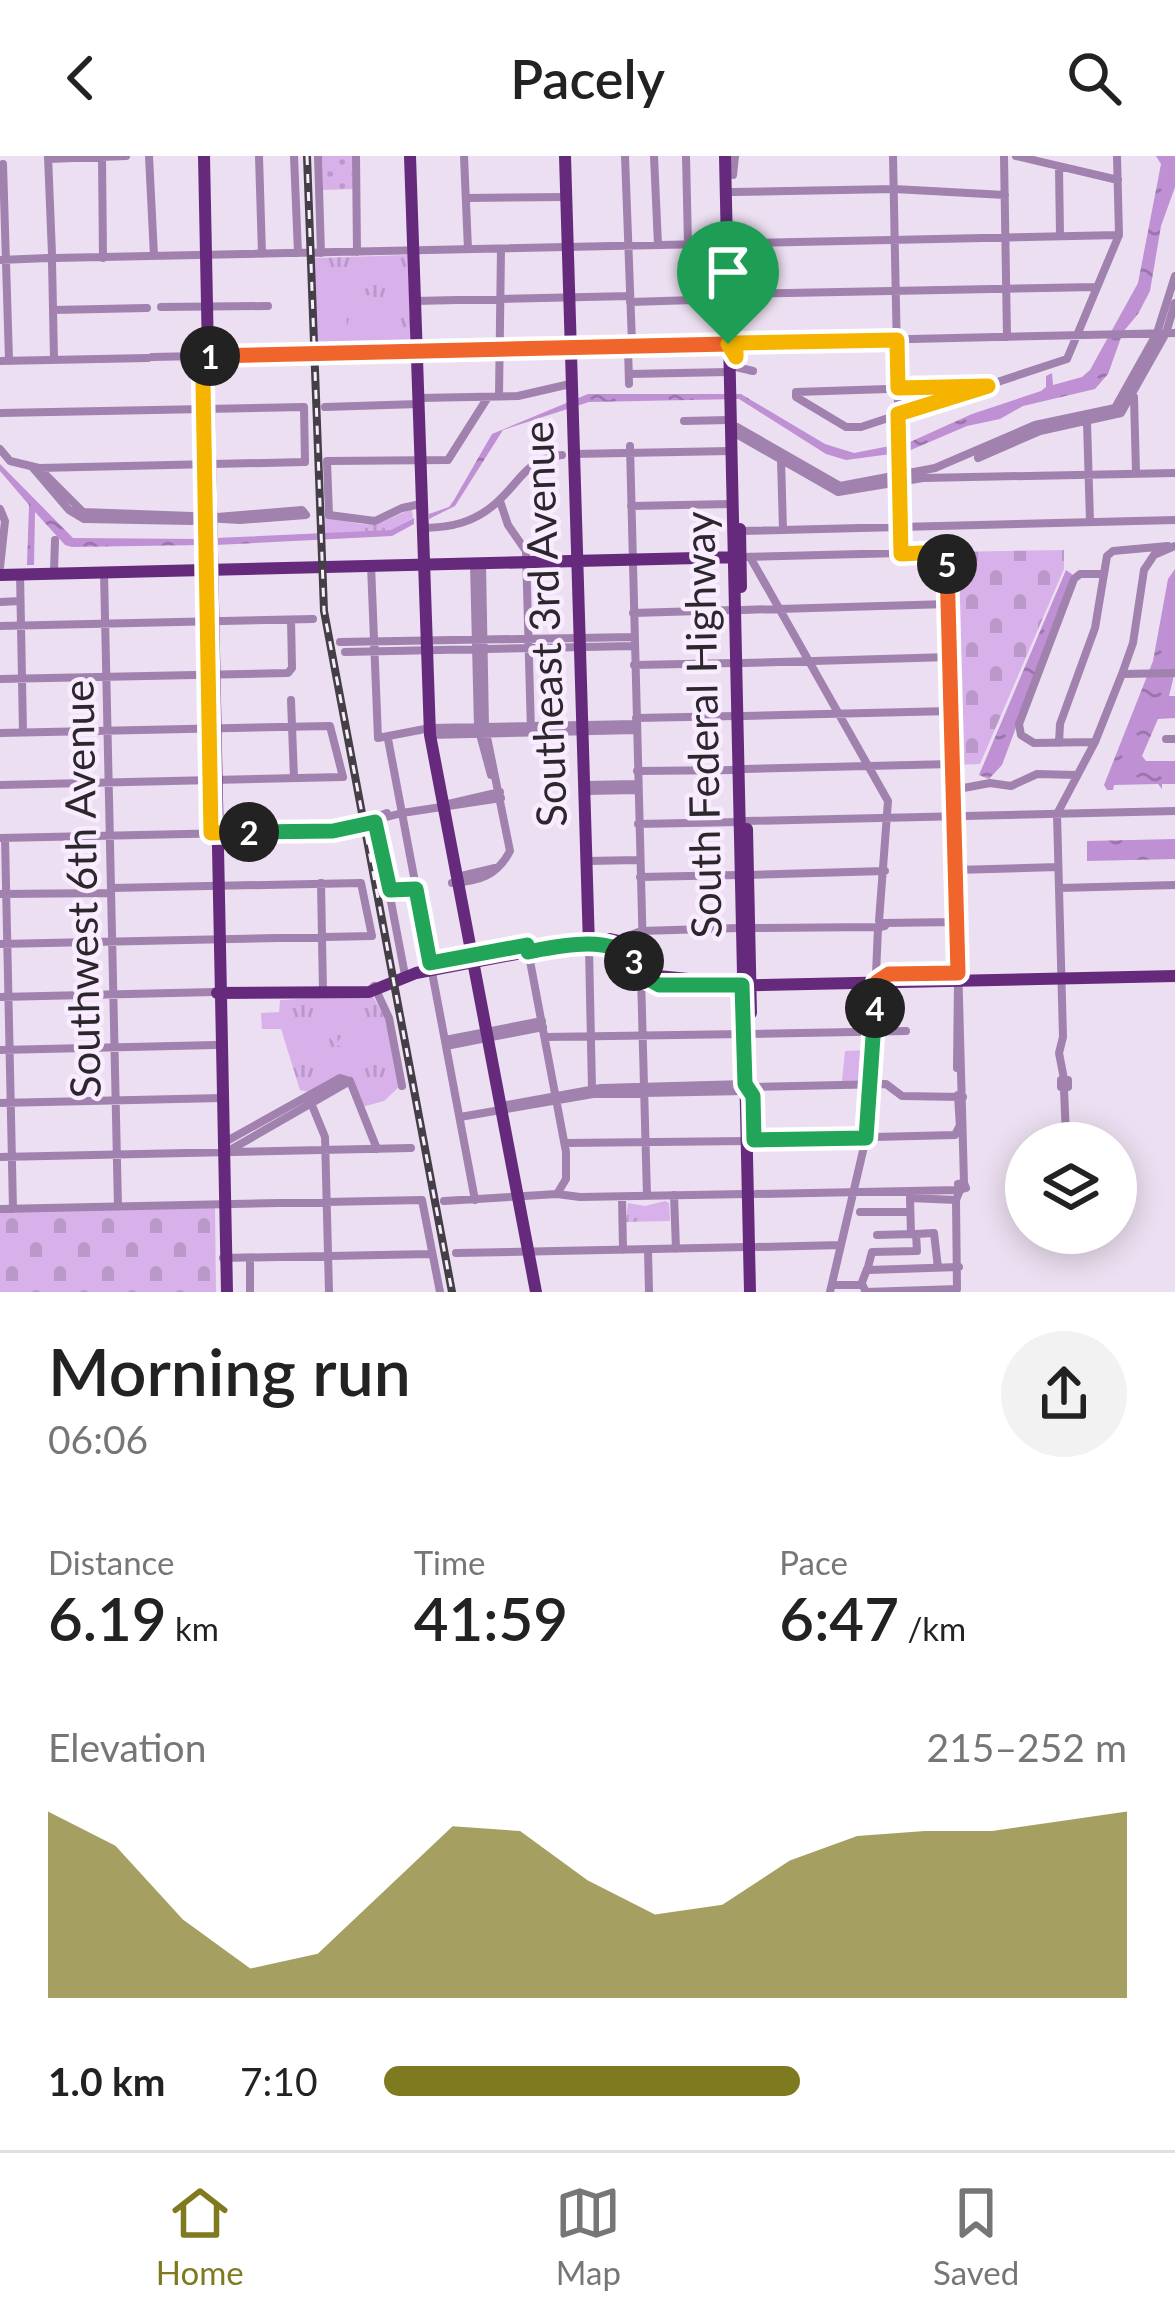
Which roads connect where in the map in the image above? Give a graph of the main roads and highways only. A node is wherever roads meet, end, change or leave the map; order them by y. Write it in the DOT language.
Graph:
graph roads {
  1 [pos="204,156"];
  2 [pos="410,156"];
  3 [pos="566,156"];
  4 [pos="729,161"];
  5 [pos="730,243"];
  6 [pos="734,456"];
  7 [pos="741,557"];
  8 [pos="575,560"];
  9 [pos="423,564"];
  10 [pos="209,569"];
  11 [pos="0,570"];
  12 [pos="589,943"];
  13 [pos="470,959"];
  14 [pos="642,965"];
  15 [pos="1175,972"];
  16 [pos="746,981"];
  17 [pos="697,983"];
  18 [pos="670,987"];
  19 [pos="219,992"];
  20 [pos="642,994"];
  21 [pos="220,1098"];
  22 [pos="224,1292"];
  23 [pos="533,1292"];
  24 [pos="752,1292"];
  1 -- 10 [label="main road"];
  2 -- 9 [label="main road"];
  3 -- 8 [label="main road, Southeast 3rd Avenue"];
  4 -- 5 [label="main road, South Federal Highway"];
  4 -- 5 [label="main road, South Federal Highway"];
  5 -- 6 [label="main road, South Federal Highway"];
  6 -- 7 [label="main road, South Federal Highway"];
  6 -- 7 [label="main road, South Federal Highway"];
  7 -- 8 [label="main road"];
  7 -- 16 [label="main road, South Federal Highway"];
  8 -- 9 [label="main road"];
  8 -- 12 [label="main road, Southeast 3rd Avenue"];
  9 -- 10 [label="main road"];
  9 -- 13 [label="main road"];
  10 -- 11 [label="main road"];
  10 -- 19 [label="main road"];
  12 -- 13 [label="main road"];
  12 -- 14 [label="main road"];
  12 -- 14 [label="main road"];
  13 -- 19 [label="main road"];
  13 -- 23 [label="main road"];
  14 -- 17 [label="main road"];
  14 -- 18 [label="main road"];
  15 -- 16 [label="main road"];
  16 -- 17 [label="main road"];
  16 -- 24 [label="main road, South Federal Highway"];
  17 -- 18 [label="main road"];
  18 -- 20 [label="main road"];
  19 -- 21 [label="main road"];
  19 -- 21 [label="main road"];
  21 -- 22 [label="main road"];
}
